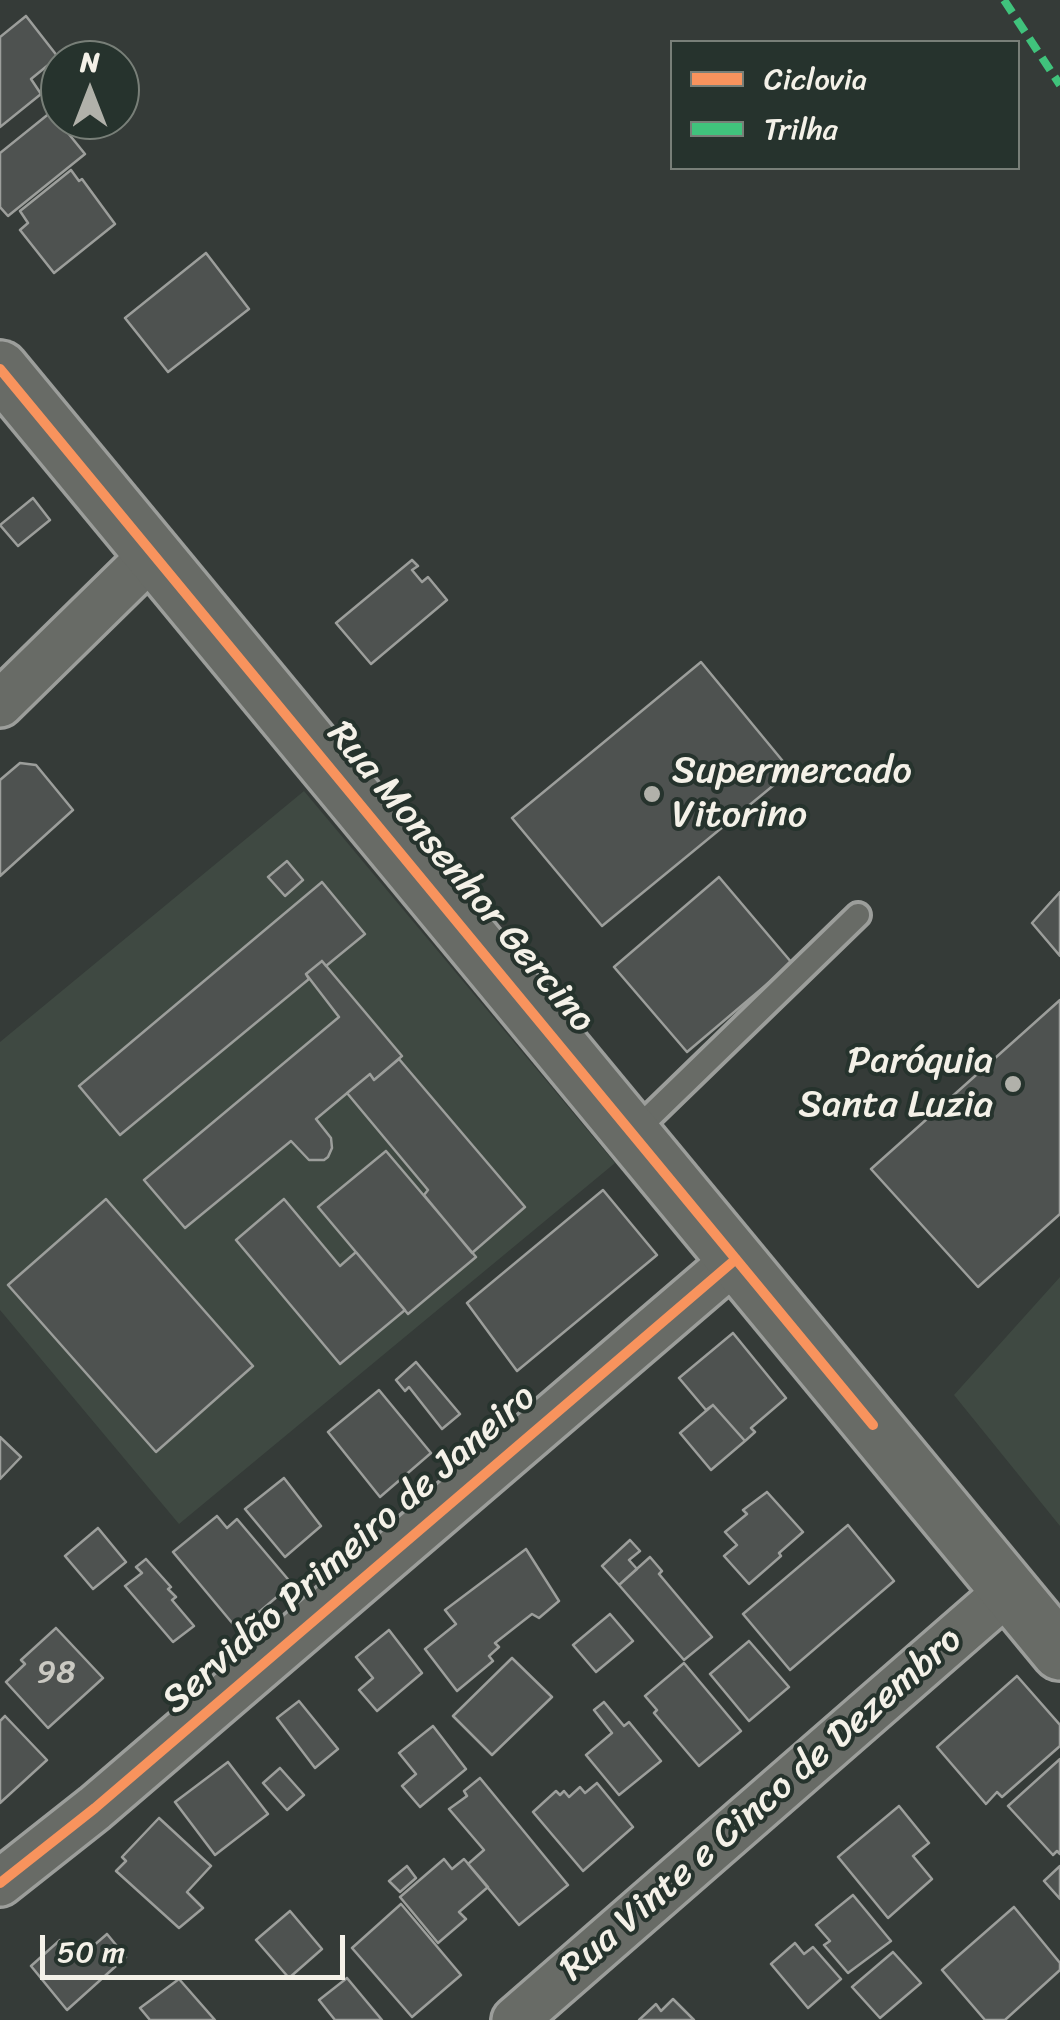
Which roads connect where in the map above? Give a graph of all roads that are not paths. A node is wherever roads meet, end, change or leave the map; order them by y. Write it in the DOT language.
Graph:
graph roads {
  1 [pos="0,369"];
  2 [pos="153,554"];
  3 [pos="0,704"];
  4 [pos="858,914"];
  5 [pos="632,1134"];
  6 [pos="736,1259"];
  7 [pos="1009,1590"];
  8 [pos="1060,1652"];
  9 [pos="0,1882"];
  10 [pos="515,2020"];
  1 -- 2 [label="main road, Rua Monsenhor Gercino"];
  2 -- 3 [label="street"];
  2 -- 5 [label="main road, Rua Monsenhor Gercino"];
  4 -- 5 [label="lane"];
  5 -- 6 [label="main road, Rua Monsenhor Gercino"];
  6 -- 7 [label="main road, Rua Monsenhor Gercino"];
  6 -- 9 [label="street, Servidão Primeiro de Janeiro"];
  7 -- 8 [label="main road, Rua Monsenhor Gercino"];
  7 -- 10 [label="street, Rua Vinte e Cinco de Dezembro"];
}
